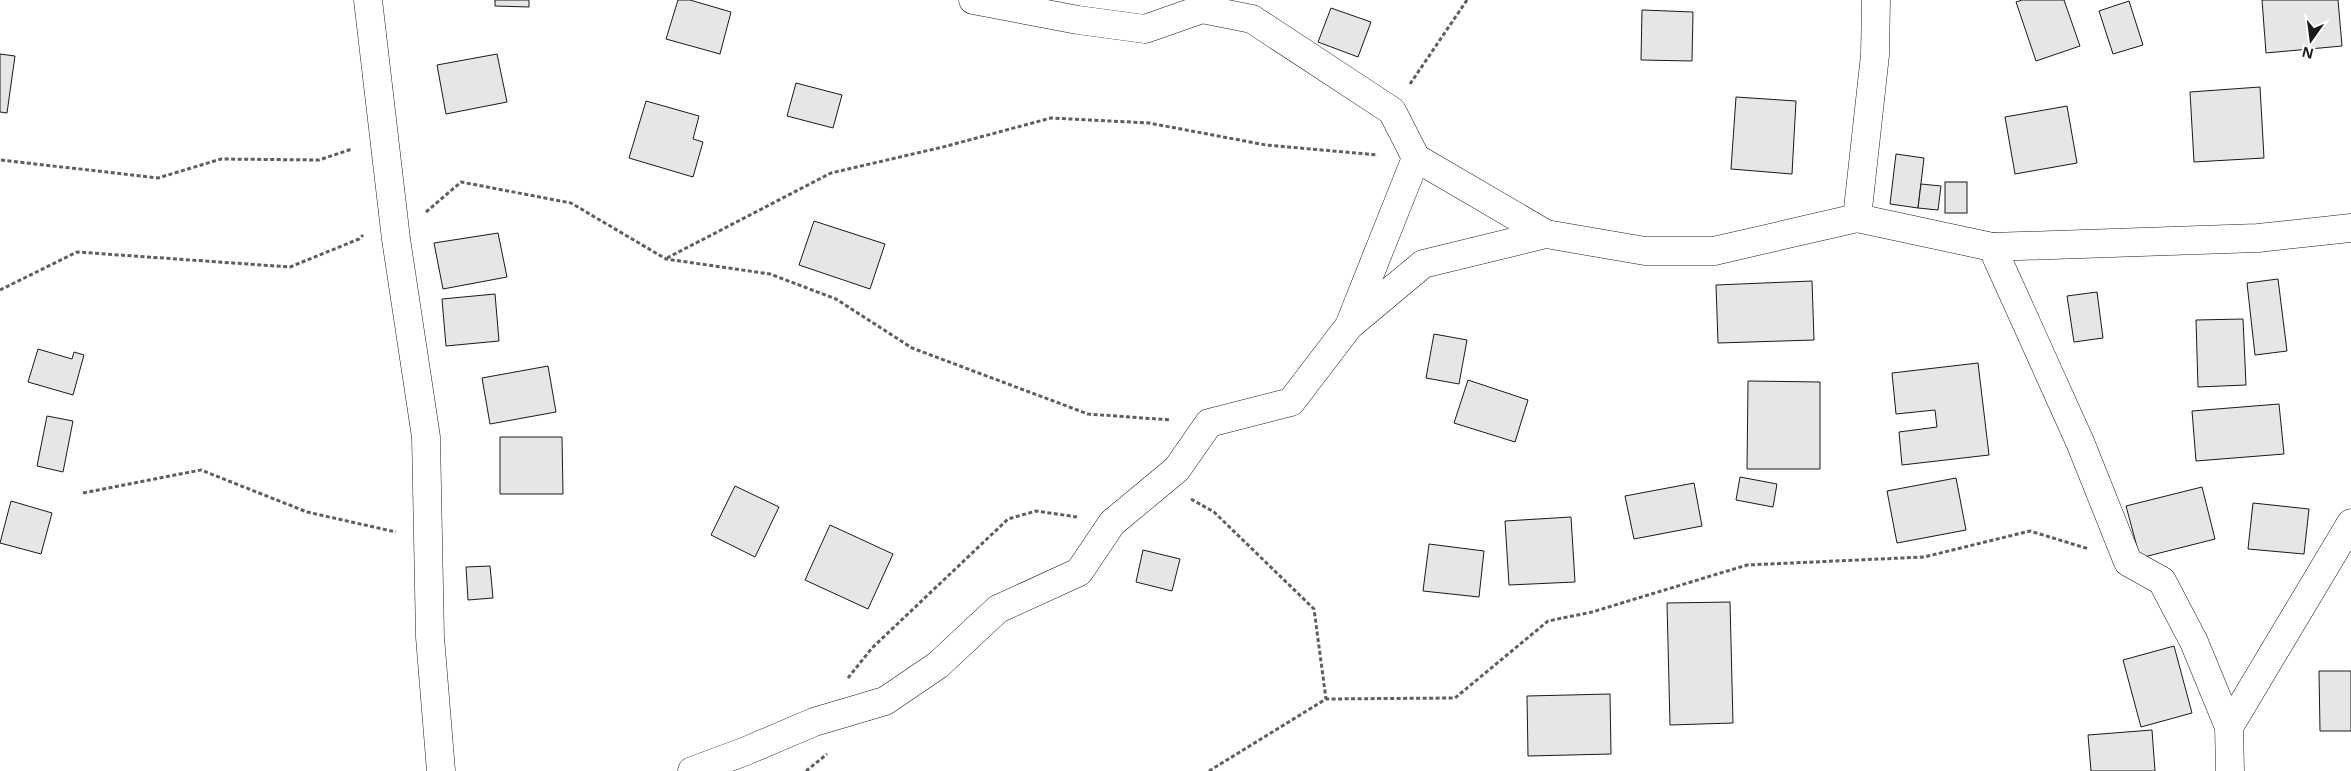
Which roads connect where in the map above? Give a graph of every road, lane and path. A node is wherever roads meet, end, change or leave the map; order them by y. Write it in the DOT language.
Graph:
graph roads {
  1 [pos="368,0"];
  2 [pos="973,0"];
  3 [pos="1467,0"];
  4 [pos="1876,0"];
  5 [pos="1392,111"];
  6 [pos="383,138"];
  7 [pos="1416,158"];
  8 [pos="1,160"];
  9 [pos="392,207"];
  10 [pos="1857,218"];
  11 [pos="2351,228"];
  12 [pos="1546,234"];
  13 [pos="396,239"];
  14 [pos="1992,246"];
  15 [pos="666,259"];
  16 [pos="0,290"];
  17 [pos="1349,326"];
  18 [pos="1209,423"];
  19 [pos="1177,469"];
  20 [pos="84,493"];
  21 [pos="1112,523"];
  22 [pos="2351,523"];
  23 [pos="428,539"];
  24 [pos="2128,562"];
  25 [pos="1326,699"];
  26 [pos="814,722"];
  27 [pos="2229,727"];
  28 [pos="440,771"];
  29 [pos="692,771"];
  30 [pos="1209,771"];
  31 [pos="2230,771"];
  1 -- 6 [label="street"];
  2 -- 5 [label="street"];
  3 -- 5 [label="path"];
  4 -- 10 [label="street"];
  5 -- 7 [label="street"];
  6 -- 8 [label="path"];
  6 -- 9 [label="street"];
  7 -- 12 [label="street"];
  7 -- 15 [label="path"];
  7 -- 17 [label="street"];
  9 -- 13 [label="street"];
  9 -- 16 [label="path"];
  10 -- 12 [label="street"];
  10 -- 14 [label="street"];
  11 -- 14 [label="street"];
  12 -- 17 [label="street"];
  13 -- 15 [label="path"];
  13 -- 23 [label="street"];
  14 -- 24 [label="street"];
  15 -- 18 [label="path"];
  17 -- 18 [label="street"];
  18 -- 19 [label="street"];
  19 -- 21 [label="street"];
  19 -- 25 [label="path"];
  20 -- 23 [label="path"];
  21 -- 26 [label="street"];
  21 -- 26 [label="path"];
  22 -- 27 [label="street"];
  23 -- 28 [label="street"];
  24 -- 25 [label="path"];
  24 -- 27 [label="street"];
  25 -- 30 [label="path"];
  26 -- 29 [label="street"];
  27 -- 31 [label="street"];
}
